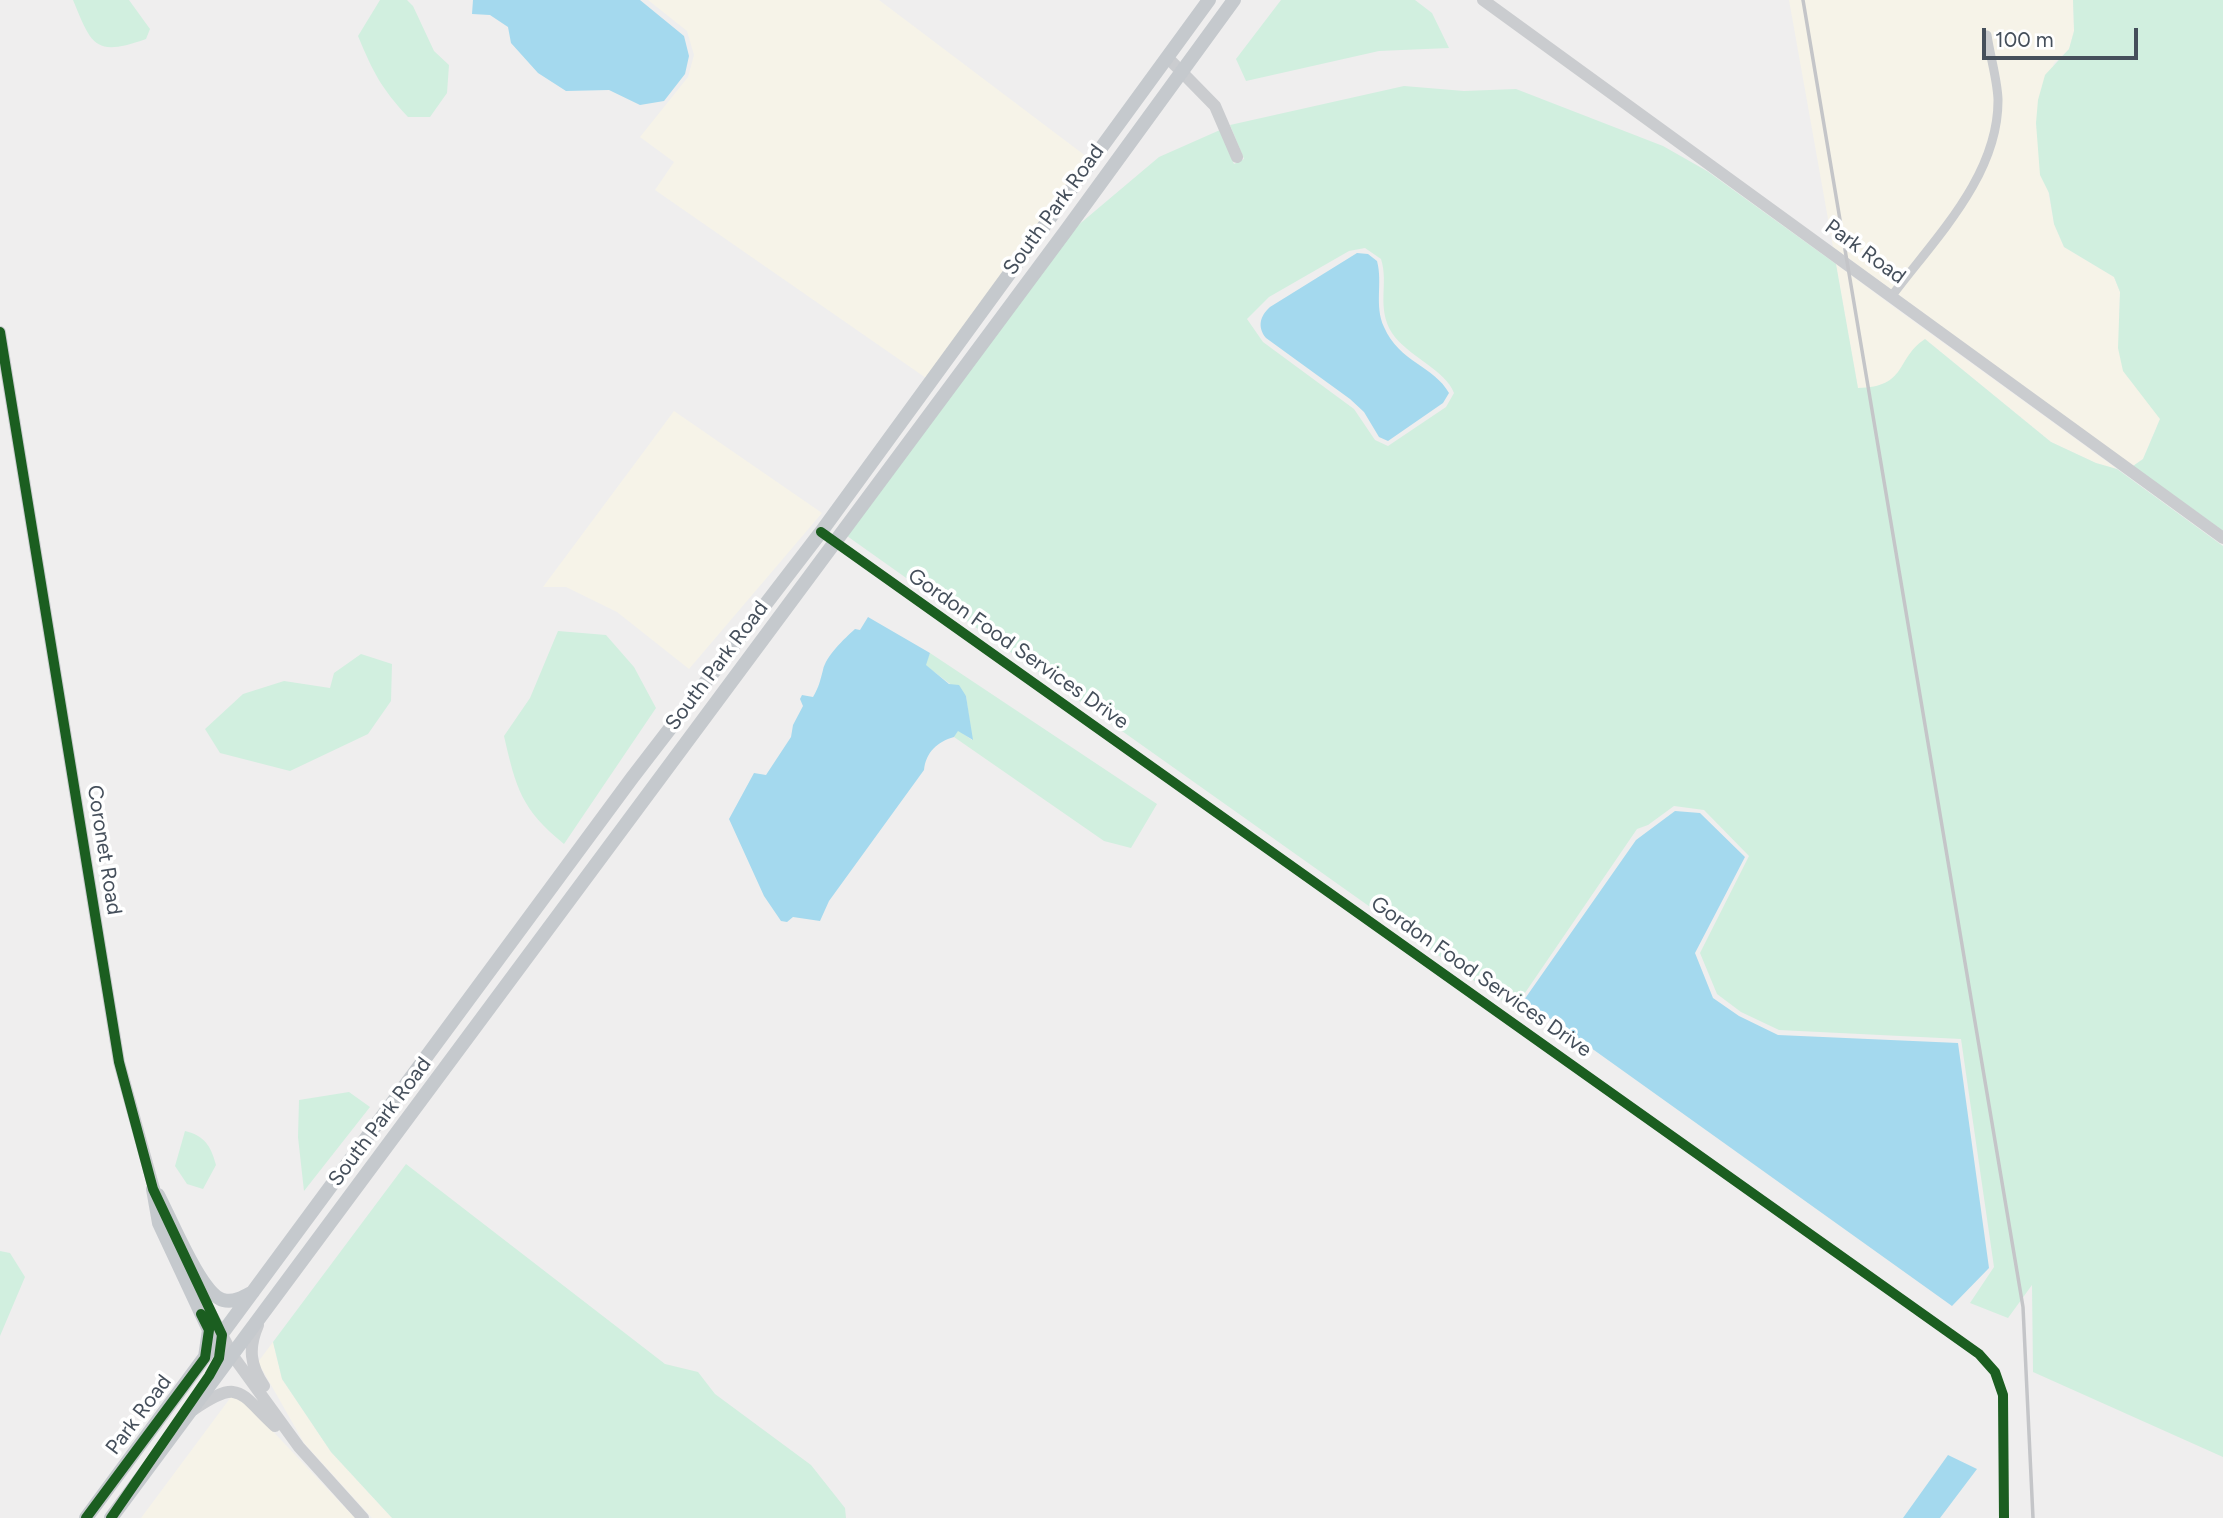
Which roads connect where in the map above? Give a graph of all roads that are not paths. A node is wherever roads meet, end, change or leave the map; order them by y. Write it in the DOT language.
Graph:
graph roads {
  1 [pos="1209,0"];
  2 [pos="1233,0"];
  3 [pos="1483,0"];
  4 [pos="1987,35"];
  5 [pos="1173,64"];
  6 [pos="1237,157"];
  7 [pos="1061,203"];
  8 [pos="1891,297"];
  9 [pos="0,332"];
  10 [pos="925,389"];
  11 [pos="936,405"];
  12 [pos="821,532"];
  13 [pos="2223,538"];
  14 [pos="835,543"];
  15 [pos="791,602"];
  16 [pos="152,1186"];
  17 [pos="321,1200"];
  18 [pos="255,1291"];
  19 [pos="261,1317"];
  20 [pos="222,1335"];
  21 [pos="233,1356"];
  22 [pos="205,1358"];
  23 [pos="191,1411"];
  24 [pos="299,1447"];
  25 [pos="123,1469"];
  26 [pos="126,1497"];
  27 [pos="86,1518"];
  28 [pos="96,1518"];
  29 [pos="111,1518"];
  30 [pos="363,1518"];
  31 [pos="2004,1518"];
  1 -- 5 [label="main road, South Park Road"];
  2 -- 5 [label="main road, South Park Road"];
  3 -- 8 [label="street, Park Road"];
  4 -- 8 [label="street"];
  5 -- 6 [label="street"];
  5 -- 7 [label="main road, South Park Road"];
  5 -- 11 [label="main road, South Park Road"];
  7 -- 10 [label="main road, South Park Road"];
  7 -- 11 [label="main road"];
  8 -- 13 [label="street, Park Road"];
  9 -- 16 [label="street, Coronet Road"];
  10 -- 12 [label="main road, South Park Road"];
  10 -- 14 [label="main road"];
  11 -- 14 [label="main road, South Park Road"];
  12 -- 14 [label="street, Gordon Food Services Drive"];
  12 -- 15 [label="main road"];
  12 -- 17 [label="main road, South Park Road"];
  14 -- 15 [label="main road, South Park Road"];
  14 -- 31 [label="street, Gordon Food Services Drive"];
  15 -- 19 [label="main road, South Park Road"];
  16 -- 18 [label="main road"];
  16 -- 20 [label="street, Coronet Road"];
  16 -- 22 [label="main road"];
  17 -- 18 [label="main road, South Park Road"];
  17 -- 21 [label="main road"];
  18 -- 20 [label="main road, South Park Road"];
  19 -- 21 [label="main road, South Park Road"];
  19 -- 24 [label="street"];
  20 -- 21 [label="street, Coronet Road"];
  20 -- 22 [label="main road, Park Road"];
  20 -- 26 [label="main road"];
  21 -- 23 [label="main road, Park Road"];
  21 -- 24 [label="street, Coronet Road"];
  22 -- 25 [label="main road, Park Road"];
  23 -- 24 [label="street"];
  23 -- 26 [label="main road, Park Road"];
  24 -- 30 [label="street"];
  25 -- 27 [label="main road, Park Road"];
  25 -- 28 [label="main road"];
  26 -- 29 [label="main road, Park Road"];
}
